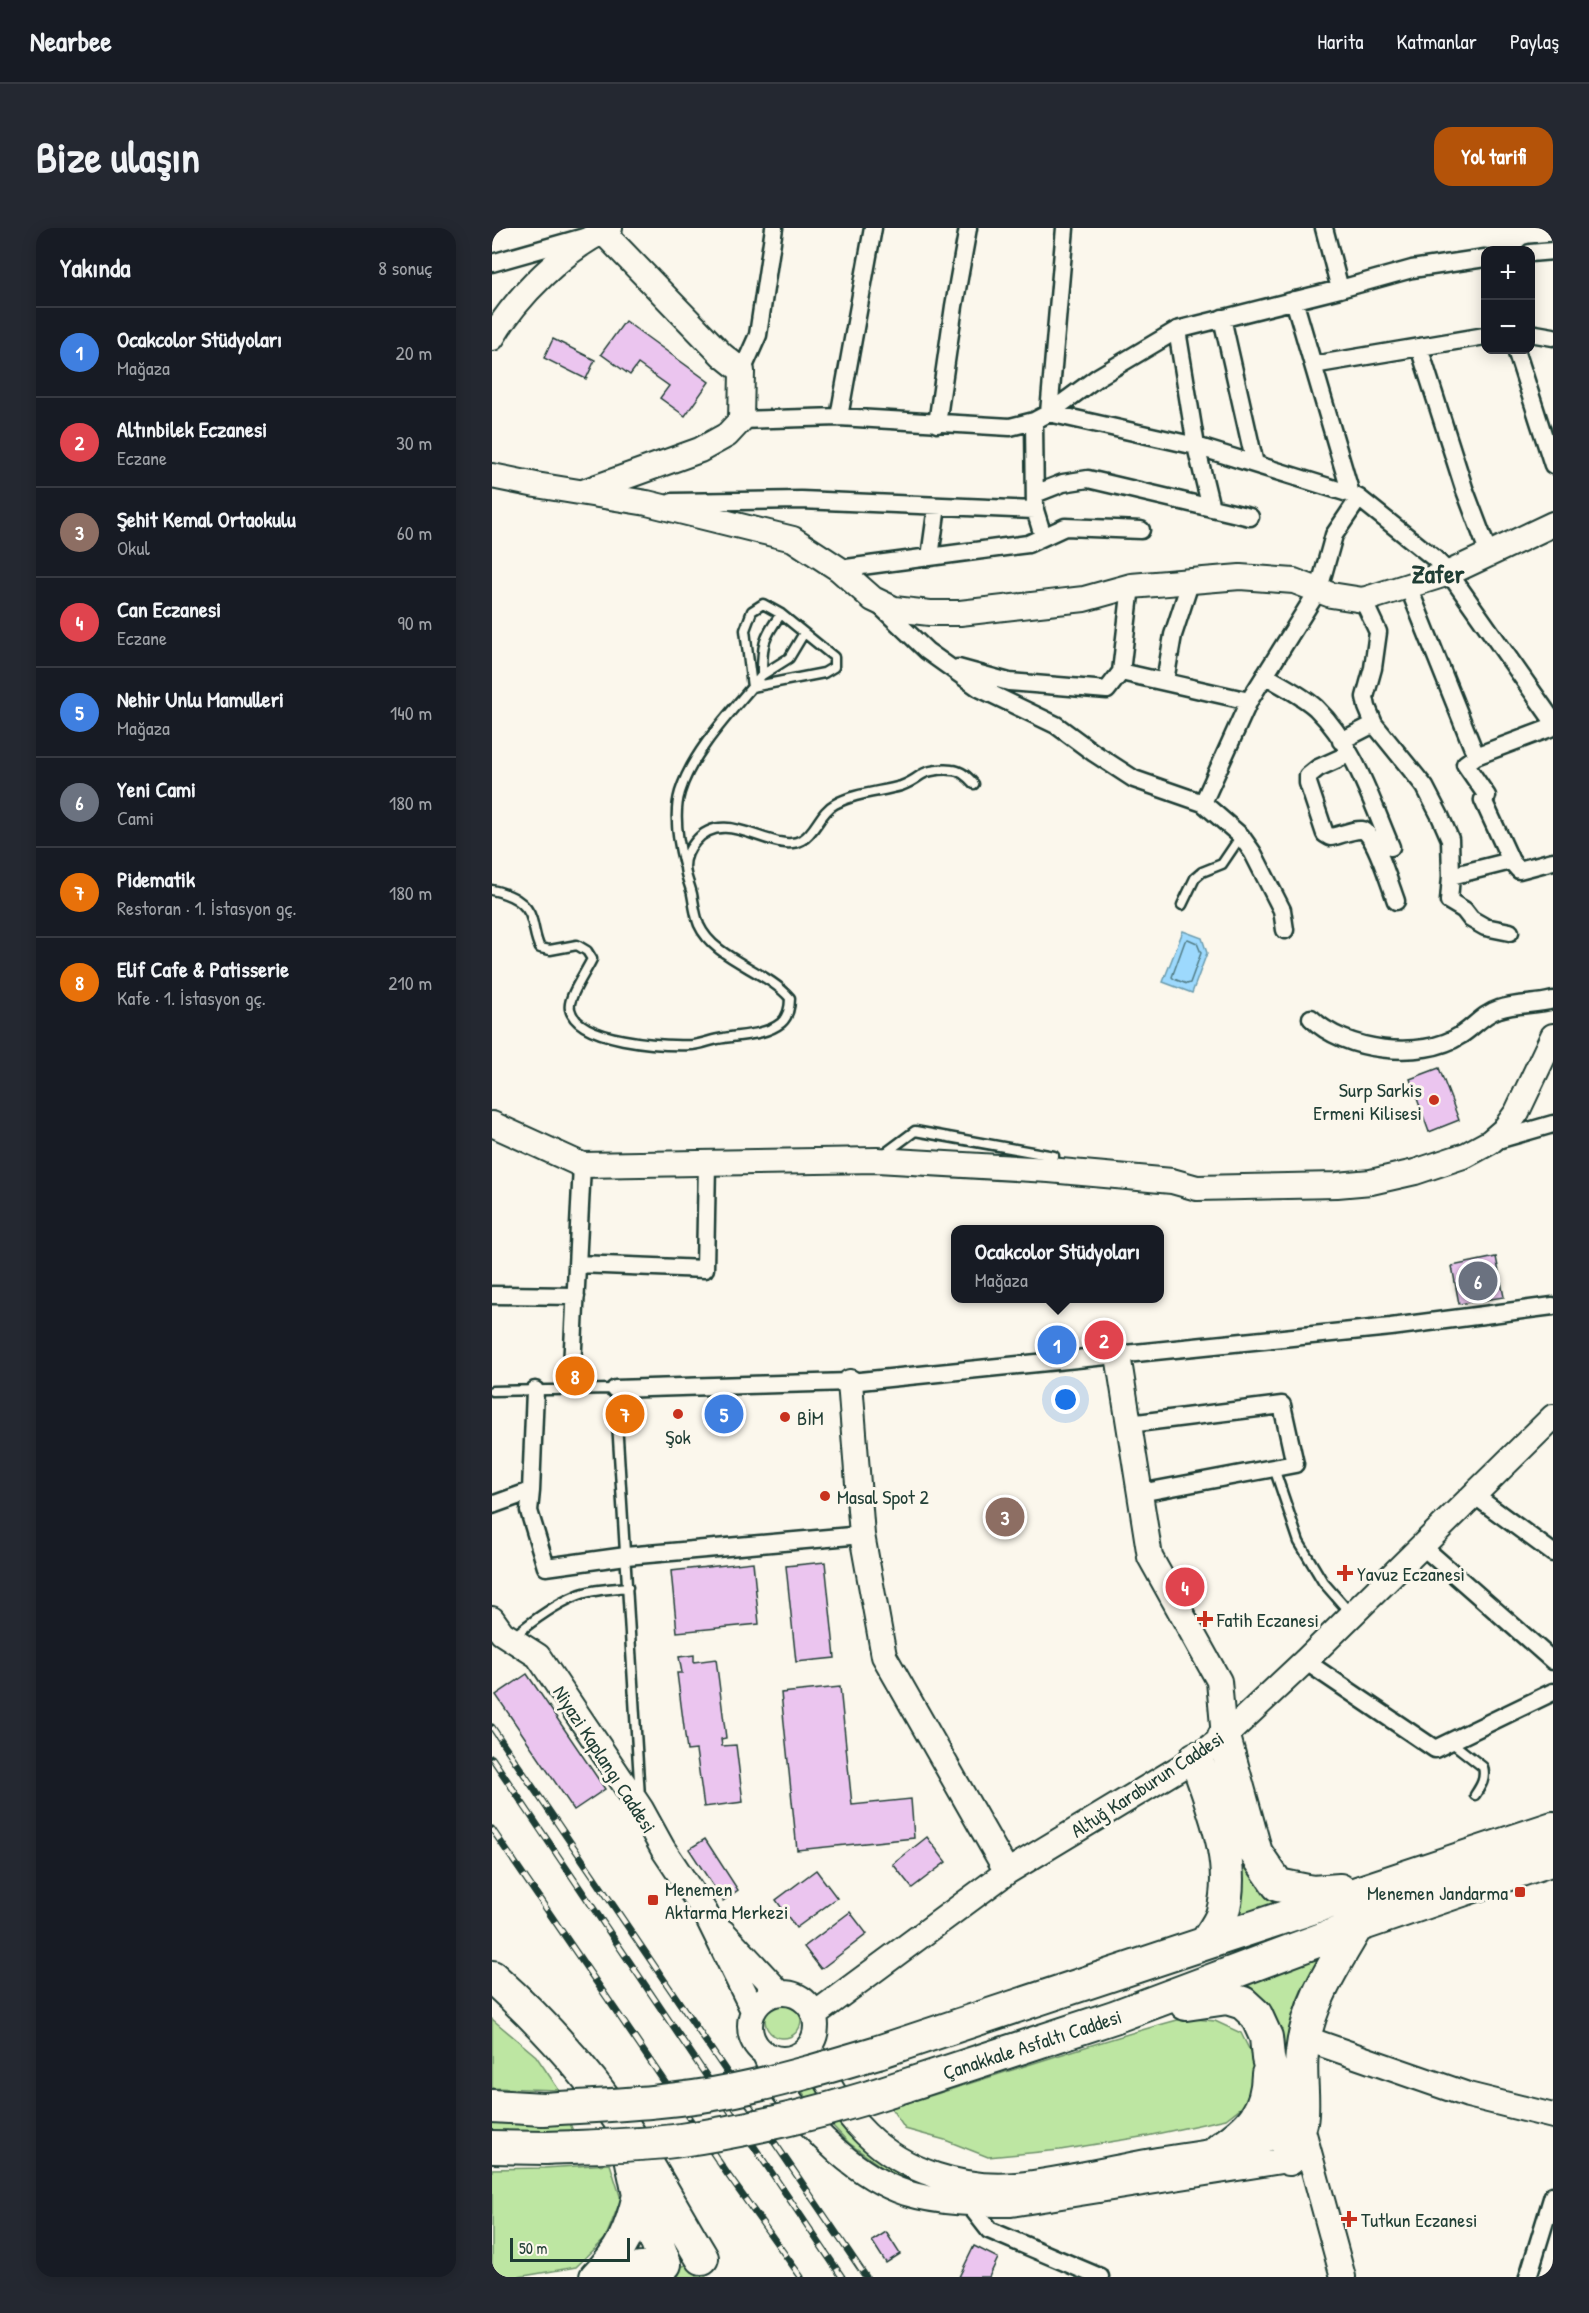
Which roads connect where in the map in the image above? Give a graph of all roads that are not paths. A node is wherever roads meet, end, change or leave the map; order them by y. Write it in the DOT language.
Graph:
graph roads {
  1 [pos="774,228"];
  2 [pos="873,228"];
  3 [pos="968,228"];
  4 [pos="1065,228"];
  5 [pos="1324,228"];
  6 [pos="606,230"];
  7 [pos="1553,251"];
  8 [pos="1535,253"];
  9 [pos="1481,259"];
  10 [pos="492,263"];
  11 [pos="1340,289"];
  12 [pos="1294,300"];
  13 [pos="1222,318"];
  14 [pos="1178,330"];
  15 [pos="1535,334"];
  16 [pos="1481,337"];
  17 [pos="1553,337"];
  18 [pos="492,338"];
  19 [pos="1419,347"];
  20 [pos="1517,354"];
  21 [pos="1313,365"];
  22 [pos="742,371"];
  23 [pos="839,417"];
  24 [pos="1041,417"];
  25 [pos="741,420"];
  26 [pos="937,424"];
  27 [pos="1196,446"];
  28 [pos="1255,464"];
  29 [pos="1553,465"];
  30 [pos="492,476"];
  31 [pos="583,492"];
  32 [pos="1355,496"];
  33 [pos="1035,502"];
  34 [pos="647,503"];
  35 [pos="937,506"];
  36 [pos="1211,508"];
  37 [pos="1250,517"];
  38 [pos="1553,524"];
  39 [pos="1141,530"];
  40 [pos="1043,536"];
  41 [pos="1490,554"];
  42 [pos="930,557"];
  43 [pos="839,569"];
  44 [pos="1449,573"];
  45 [pos="1191,580"];
  46 [pos="1131,586"];
  47 [pos="1408,586"];
  48 [pos="1319,589"];
  49 [pos="873,599"];
  50 [pos="1363,600"];
  51 [pos="781,614"];
  52 [pos="804,633"];
  53 [pos="945,663"];
  54 [pos="1120,672"];
  55 [pos="762,675"];
  56 [pos="1265,675"];
  57 [pos="1165,681"];
  58 [pos="752,687"];
  59 [pos="1249,702"];
  60 [pos="1553,721"];
  61 [pos="1374,724"];
  62 [pos="1553,727"];
  63 [pos="1345,747"];
  64 [pos="1476,756"];
  65 [pos="974,784"];
  66 [pos="1203,803"];
  67 [pos="1241,837"];
  68 [pos="1391,847"];
  69 [pos="1511,861"];
  70 [pos="1553,861"];
  71 [pos="685,868"];
  72 [pos="1451,876"];
  73 [pos="492,890"];
  74 [pos="1396,901"];
  75 [pos="1182,905"];
  76 [pos="1285,930"];
  77 [pos="1510,932"];
  78 [pos="1553,1000"];
  79 [pos="1311,1018"];
  80 [pos="1553,1036"];
  81 [pos="492,1124"];
  82 [pos="1553,1124"];
  83 [pos="1490,1142"];
  84 [pos="707,1163"];
  85 [pos="582,1165"];
  86 [pos="578,1264"];
  87 [pos="492,1295"];
  88 [pos="576,1296"];
  89 [pos="1553,1306"];
  90 [pos="1118,1355"];
  91 [pos="850,1382"];
  92 [pos="571,1388"];
  93 [pos="535,1389"];
  94 [pos="615,1389"];
  95 [pos="492,1391"];
  96 [pos="1553,1417"];
  97 [pos="1129,1424"];
  98 [pos="1274,1468"];
  99 [pos="531,1491"];
  100 [pos="1140,1493"];
  101 [pos="1474,1496"];
  102 [pos="492,1505"];
  103 [pos="862,1535"];
  104 [pos="1422,1546"];
  105 [pos="1553,1553"];
  106 [pos="626,1556"];
  107 [pos="628,1587"];
  108 [pos="1352,1615"];
  109 [pos="492,1619"];
  110 [pos="511,1638"];
  111 [pos="1305,1661"];
  112 [pos="1553,1661"];
  113 [pos="1553,1692"];
  114 [pos="1224,1737"];
  115 [pos="1450,1742"];
  116 [pos="1196,1758"];
  117 [pos="1475,1795"];
  118 [pos="641,1809"];
  119 [pos="1553,1828"];
  120 [pos="1553,1859"];
  121 [pos="1007,1872"];
  122 [pos="1374,1887"];
  123 [pos="705,1912"];
  124 [pos="1357,1926"];
  125 [pos="1206,1943"];
  126 [pos="492,1977"];
  127 [pos="779,1992"];
  128 [pos="753,2010"];
  129 [pos="815,2014"];
  130 [pos="1114,2017"];
  131 [pos="1304,2038"];
  132 [pos="809,2046"];
  133 [pos="765,2055"];
  134 [pos="1268,2058"];
  135 [pos="492,2106"];
  136 [pos="1553,2116"];
  137 [pos="624,2127"];
  138 [pos="1296,2143"];
  139 [pos="495,2148"];
  140 [pos="1220,2149"];
  141 [pos="639,2195"];
  142 [pos="1553,2195"];
  143 [pos="968,2203"];
  144 [pos="709,2268"];
  145 [pos="661,2271"];
  146 [pos="596,2277"];
  147 [pos="602,2277"];
  148 [pos="1100,2277"];
  149 [pos="1343,2277"];
  150 [pos="1528,2277"];
  1 -- 22 [label="street"];
  2 -- 23 [label="street"];
  3 -- 26 [label="street"];
  4 -- 24 [label="street"];
  5 -- 11 [label="street"];
  6 -- 10 [label="street"];
  6 -- 18 [label="street"];
  6 -- 22 [label="street"];
  7 -- 8 [label="street"];
  9 -- 11 [label="street"];
  11 -- 12 [label="street"];
  12 -- 13 [label="street"];
  12 -- 21 [label="street"];
  13 -- 14 [label="street"];
  13 -- 28 [label="street"];
  14 -- 24 [label="street"];
  14 -- 27 [label="street"];
  15 -- 17 [label="street"];
  16 -- 19 [label="street"];
  19 -- 21 [label="street"];
  19 -- 41 [label="street"];
  20 -- 29 [label="street"];
  21 -- 32 [label="street"];
  22 -- 25 [label="street"];
  23 -- 25 [label="street"];
  23 -- 26 [label="street"];
  24 -- 26 [label="street"];
  24 -- 27 [label="street"];
  24 -- 33 [label="street"];
  25 -- 31 [label="street"];
  27 -- 28 [label="street"];
  27 -- 36 [label="street"];
  28 -- 32 [label="street"];
  30 -- 31 [label="street"];
  31 -- 34 [label="street"];
  32 -- 44 [label="street"];
  32 -- 48 [label="street"];
  33 -- 35 [label="street"];
  33 -- 36 [label="street"];
  33 -- 40 [label="street"];
  34 -- 35 [label="street"];
  34 -- 43 [label="street"];
  35 -- 42 [label="street"];
  36 -- 37 [label="street"];
  38 -- 41 [label="street"];
  39 -- 40 [label="street"];
  40 -- 42 [label="street"];
  41 -- 44 [label="street"];
  42 -- 43 [label="street"];
  43 -- 49 [label="street"];
  44 -- 47 [label="street"];
  44 -- 60 [label="street"];
  45 -- 46 [label="street"];
  45 -- 48 [label="street"];
  45 -- 57 [label="street"];
  46 -- 49 [label="street"];
  46 -- 54 [label="street"];
  47 -- 50 [label="street"];
  47 -- 64 [label="street"];
  48 -- 50 [label="street"];
  48 -- 56 [label="street"];
  49 -- 53 [label="street"];
  50 -- 61 [label="street"];
  51 -- 52 [label="lane"];
  51 -- 55 [label="lane"];
  51 -- 58 [label="lane"];
  52 -- 55 [label="lane"];
  52 -- 58 [label="lane"];
  53 -- 54 [label="street"];
  53 -- 66 [label="street"];
  54 -- 57 [label="street"];
  55 -- 58 [label="lane"];
  56 -- 59 [label="street"];
  56 -- 63 [label="street"];
  57 -- 59 [label="street"];
  58 -- 71 [label="lane"];
  59 -- 66 [label="street"];
  61 -- 63 [label="street"];
  61 -- 72 [label="street"];
  62 -- 64 [label="street"];
  63 -- 68 [label="street"];
  63 -- 74 [label="street"];
  64 -- 69 [label="street"];
  65 -- 71 [label="lane"];
  66 -- 67 [label="street"];
  67 -- 75 [label="lane"];
  67 -- 76 [label="street"];
  69 -- 70 [label="street"];
  69 -- 72 [label="street"];
  71 -- 73 [label="lane"];
  72 -- 77 [label="street"];
  78 -- 79 [label="street"];
  80 -- 83 [label="street"];
  81 -- 85 [label="street"];
  82 -- 83 [label="street"];
  83 -- 84 [label="street"];
  84 -- 85 [label="street"];
  84 -- 86 [label="street"];
  85 -- 86 [label="street"];
  86 -- 88 [label="street"];
  87 -- 88 [label="street"];
  88 -- 92 [label="street"];
  89 -- 90 [label="street"];
  90 -- 91 [label="street"];
  90 -- 97 [label="street"];
  91 -- 94 [label="street"];
  91 -- 103 [label="street"];
  92 -- 93 [label="lane"];
  92 -- 94 [label="lane"];
  93 -- 95 [label="lane"];
  93 -- 99 [label="street"];
  94 -- 106 [label="lane"];
  96 -- 101 [label="street, Altuğ Karaburun Caddesi"];
  97 -- 98 [label="street"];
  97 -- 100 [label="street"];
  98 -- 100 [label="street"];
  98 -- 108 [label="lane"];
  99 -- 102 [label="street"];
  99 -- 106 [label="street"];
  100 -- 114 [label="street"];
  101 -- 104 [label="street, Altuğ Karaburun Caddesi"];
  101 -- 105 [label="street"];
  103 -- 106 [label="street"];
  103 -- 121 [label="street"];
  104 -- 108 [label="street, Altuğ Karaburun Caddesi"];
  104 -- 112 [label="street"];
  106 -- 107 [label="lane"];
  107 -- 110 [label="lane"];
  107 -- 118 [label="lane"];
  108 -- 111 [label="street, Altuğ Karaburun Caddesi"];
  109 -- 110 [label="street, Niyazi Kaplangı Caddesi"];
  110 -- 118 [label="street, Niyazi Kaplangı Caddesi"];
  111 -- 114 [label="street, Altuğ Karaburun Caddesi"];
  111 -- 115 [label="street"];
  113 -- 115 [label="street"];
  114 -- 116 [label="street, Altuğ Karaburun Caddesi"];
  114 -- 122 [label="highway"];
  115 -- 117 [label="lane"];
  116 -- 121 [label="street, Altuğ Karaburun Caddesi"];
  116 -- 125 [label="highway"];
  118 -- 123 [label="street, Niyazi Kaplangı Caddesi"];
  119 -- 122 [label="highway, Çanakkale Asfaltı Caddesi"];
  120 -- 124 [label="highway, Çanakkale Asfaltı Caddesi"];
  121 -- 129 [label="street, Altuğ Karaburun Caddesi"];
  122 -- 125 [label="highway, Çanakkale Asfaltı Caddesi"];
  123 -- 127 [label="street, Niyazi Kaplangı Caddesi"];
  123 -- 128 [label="street, Niyazi Kaplangı Caddesi"];
  124 -- 130 [label="highway, Çanakkale Asfaltı Caddesi"];
  124 -- 131 [label="highway"];
  125 -- 135 [label="highway, Çanakkale Asfaltı Caddesi, bridge"];
  126 -- 137 [label="highway"];
  127 -- 128 [label="street"];
  127 -- 129 [label="street"];
  128 -- 133 [label="street"];
  129 -- 132 [label="street"];
  130 -- 134 [label="highway"];
  130 -- 139 [label="highway, Çanakkale Asfaltı Caddesi, bridge"];
  131 -- 136 [label="street"];
  131 -- 138 [label="highway"];
  132 -- 133 [label="street"];
  132 -- 140 [label="street"];
  133 -- 143 [label="street"];
  134 -- 138 [label="highway"];
  134 -- 140 [label="highway"];
  137 -- 141 [label="highway"];
  137 -- 144 [label="highway"];
  138 -- 140 [label="street"];
  138 -- 143 [label="street"];
  138 -- 149 [label="street"];
  141 -- 145 [label="highway"];
  141 -- 146 [label="highway"];
  142 -- 150 [label="street"];
  143 -- 148 [label="street"];
  144 -- 145 [label="highway"];
  145 -- 147 [label="highway"];
}
